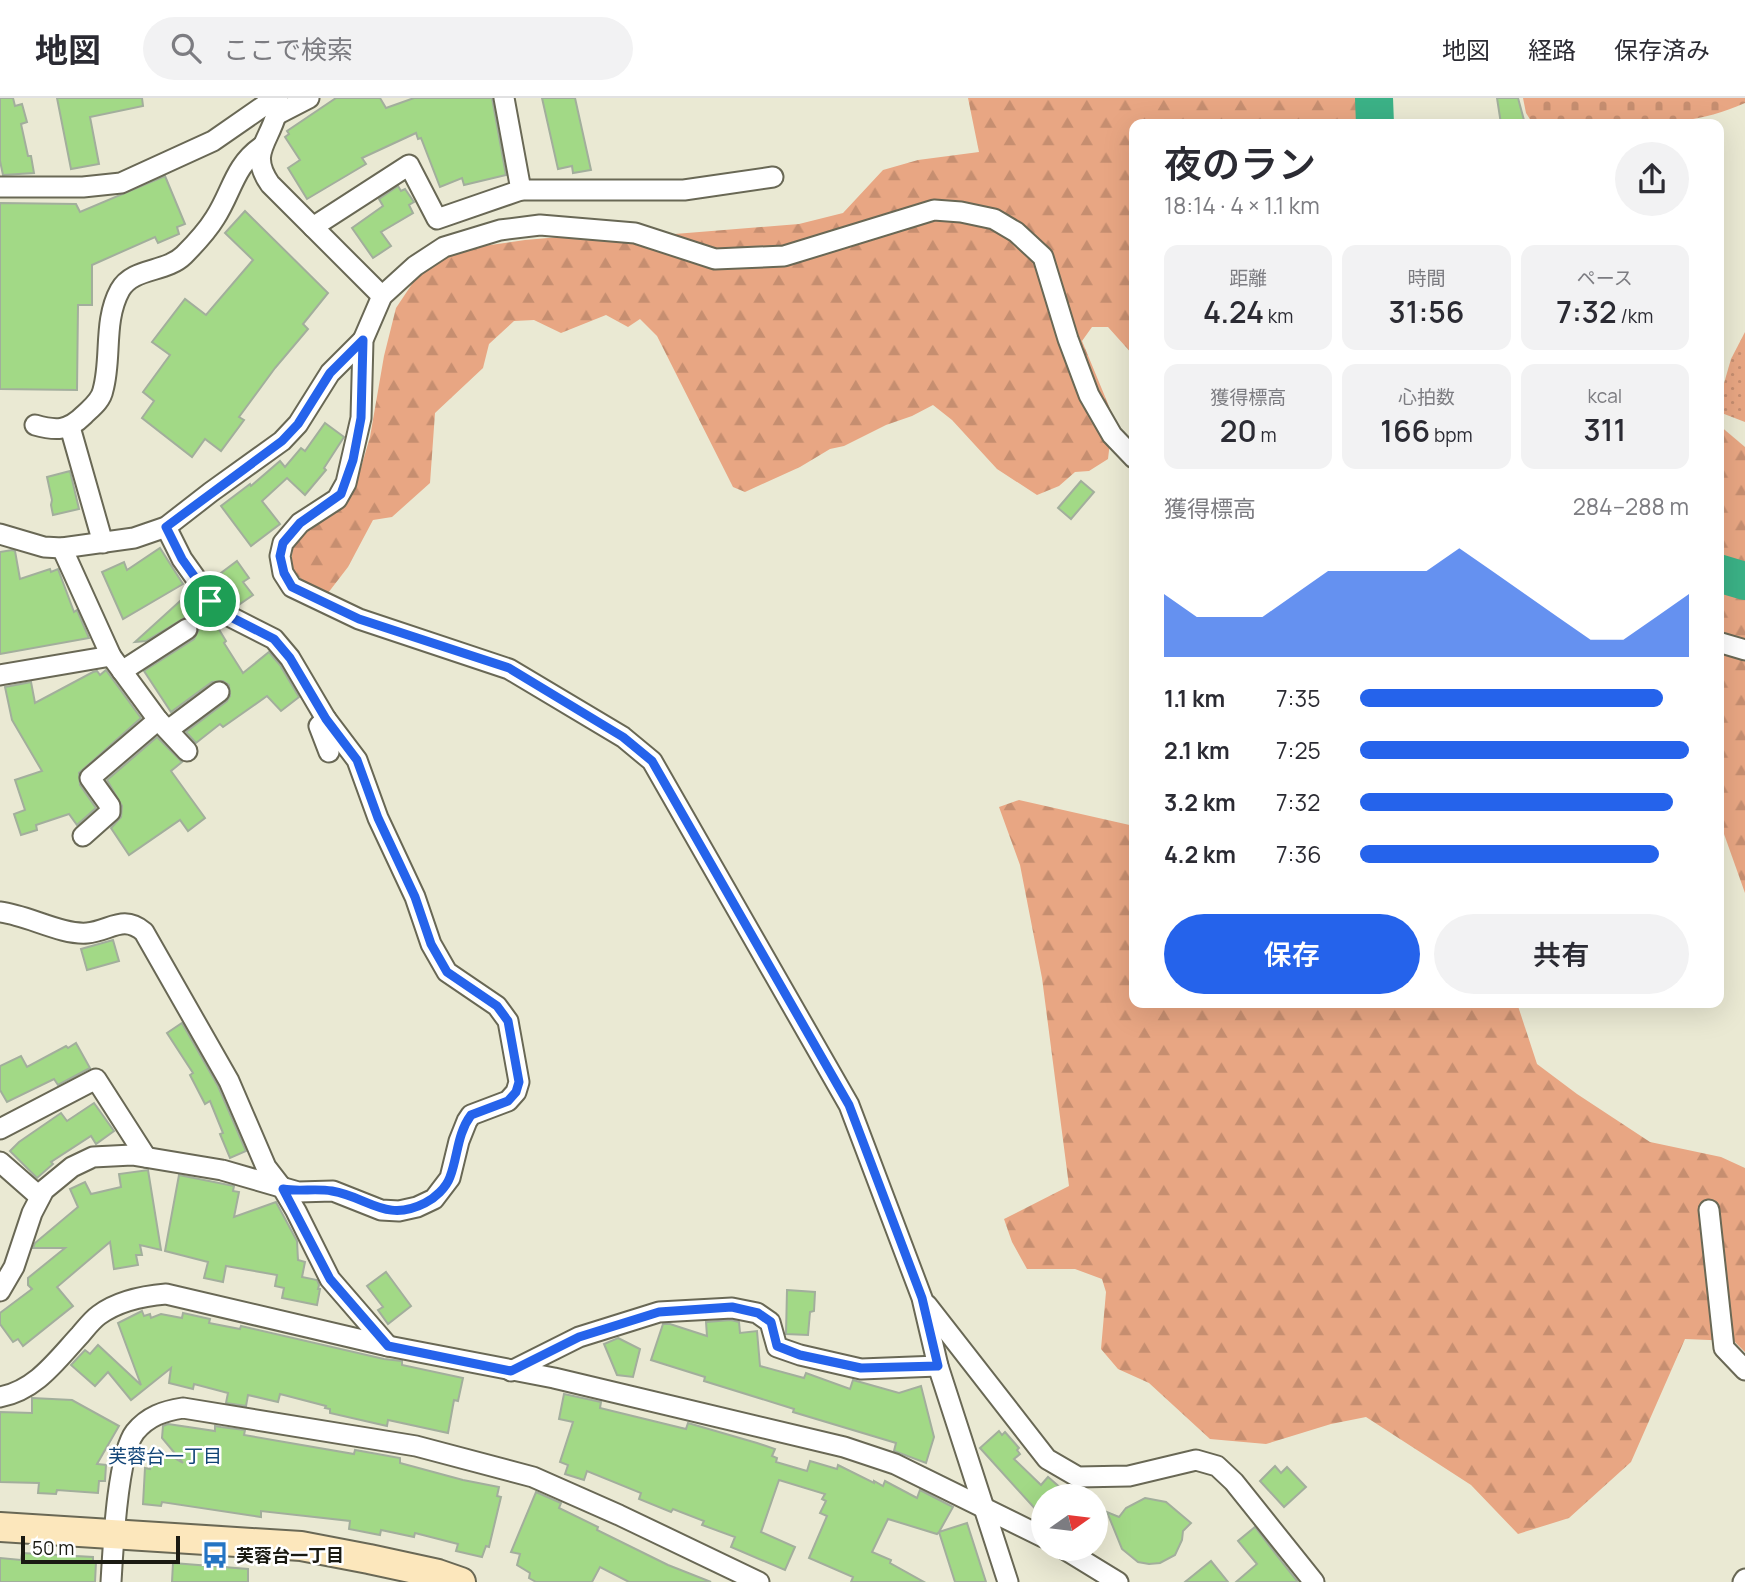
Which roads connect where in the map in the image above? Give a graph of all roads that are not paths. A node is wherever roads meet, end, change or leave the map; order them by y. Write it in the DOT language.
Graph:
graph roads {
  1 [pos="309,98"];
  2 [pos="503,98"];
  3 [pos="277,104"];
  4 [pos="261,147"];
  5 [pos="773,177"];
  6 [pos="0,186"];
  7 [pos="521,190"];
  8 [pos="437,219"];
  9 [pos="313,227"];
  10 [pos="449,246"];
  11 [pos="382,296"];
  12 [pos="363,340"];
  13 [pos="35,425"];
  14 [pos="70,427"];
  15 [pos="1129,453"];
  16 [pos="166,527"];
  17 [pos="0,534"];
  18 [pos="103,543"];
  19 [pos="62,548"];
  20 [pos="187,629"];
  21 [pos="1724,644"];
  22 [pos="1745,650"];
  23 [pos="117,664"];
  24 [pos="0,675"];
  25 [pos="219,692"];
  26 [pos="326,719"];
  27 [pos="163,725"];
  28 [pos="187,751"];
  29 [pos="329,752"];
  30 [pos="83,836"];
  31 [pos="0,912"];
  32 [pos="0,1129"];
  33 [pos="146,1157"];
  34 [pos="0,1162"];
  35 [pos="283,1189"];
  36 [pos="40,1198"];
  37 [pos="1709,1210"];
  38 [pos="0,1291"];
  39 [pos="922,1298"];
  40 [pos="388,1346"];
  41 [pos="938,1366"];
  42 [pos="1745,1370"];
  43 [pos="511,1371"];
  44 [pos="0,1397"];
  45 [pos="983,1507"];
  46 [pos="0,1527"];
  47 [pos="1031,1532"];
  48 [pos="114,1534"];
  49 [pos="1084,1561"];
  50 [pos="111,1582"];
  51 [pos="461,1582"];
  52 [pos="759,1582"];
  53 [pos="1008,1582"];
  54 [pos="1118,1582"];
  55 [pos="1314,1582"];
  1 -- 3 [label="street"];
  2 -- 7 [label="street"];
  3 -- 4 [label="street"];
  3 -- 6 [label="street"];
  4 -- 9 [label="street"];
  4 -- 14 [label="street"];
  5 -- 7 [label="street"];
  7 -- 8 [label="street"];
  8 -- 9 [label="street"];
  8 -- 10 [label="street"];
  9 -- 11 [label="street"];
  10 -- 11 [label="street"];
  10 -- 15 [label="street"];
  11 -- 12 [label="street"];
  12 -- 16 [label="street"];
  12 -- 39 [label="street"];
  13 -- 14 [label="street"];
  14 -- 18 [label="street"];
  16 -- 18 [label="street"];
  16 -- 26 [label="street"];
  17 -- 19 [label="street"];
  18 -- 19 [label="street"];
  19 -- 23 [label="street"];
  20 -- 23 [label="street"];
  21 -- 22 [label="street"];
  23 -- 24 [label="street"];
  23 -- 27 [label="street"];
  25 -- 27 [label="street"];
  26 -- 29 [label="street"];
  26 -- 35 [label="street"];
  27 -- 28 [label="street"];
  27 -- 30 [label="street"];
  31 -- 35 [label="street"];
  32 -- 33 [label="street"];
  33 -- 35 [label="street"];
  33 -- 36 [label="street"];
  34 -- 36 [label="street"];
  35 -- 40 [label="street"];
  36 -- 38 [label="street"];
  37 -- 42 [label="street"];
  39 -- 41 [label="street"];
  39 -- 55 [label="street"];
  40 -- 43 [label="street"];
  40 -- 44 [label="street"];
  41 -- 43 [label="street"];
  41 -- 45 [label="street"];
  43 -- 45 [label="street"];
  45 -- 47 [label="street"];
  45 -- 53 [label="street"];
  46 -- 48 [label="street"];
  48 -- 50 [label="street"];
  48 -- 51 [label="street"];
  48 -- 52 [label="street"];
  49 -- 54 [label="street"];
}
